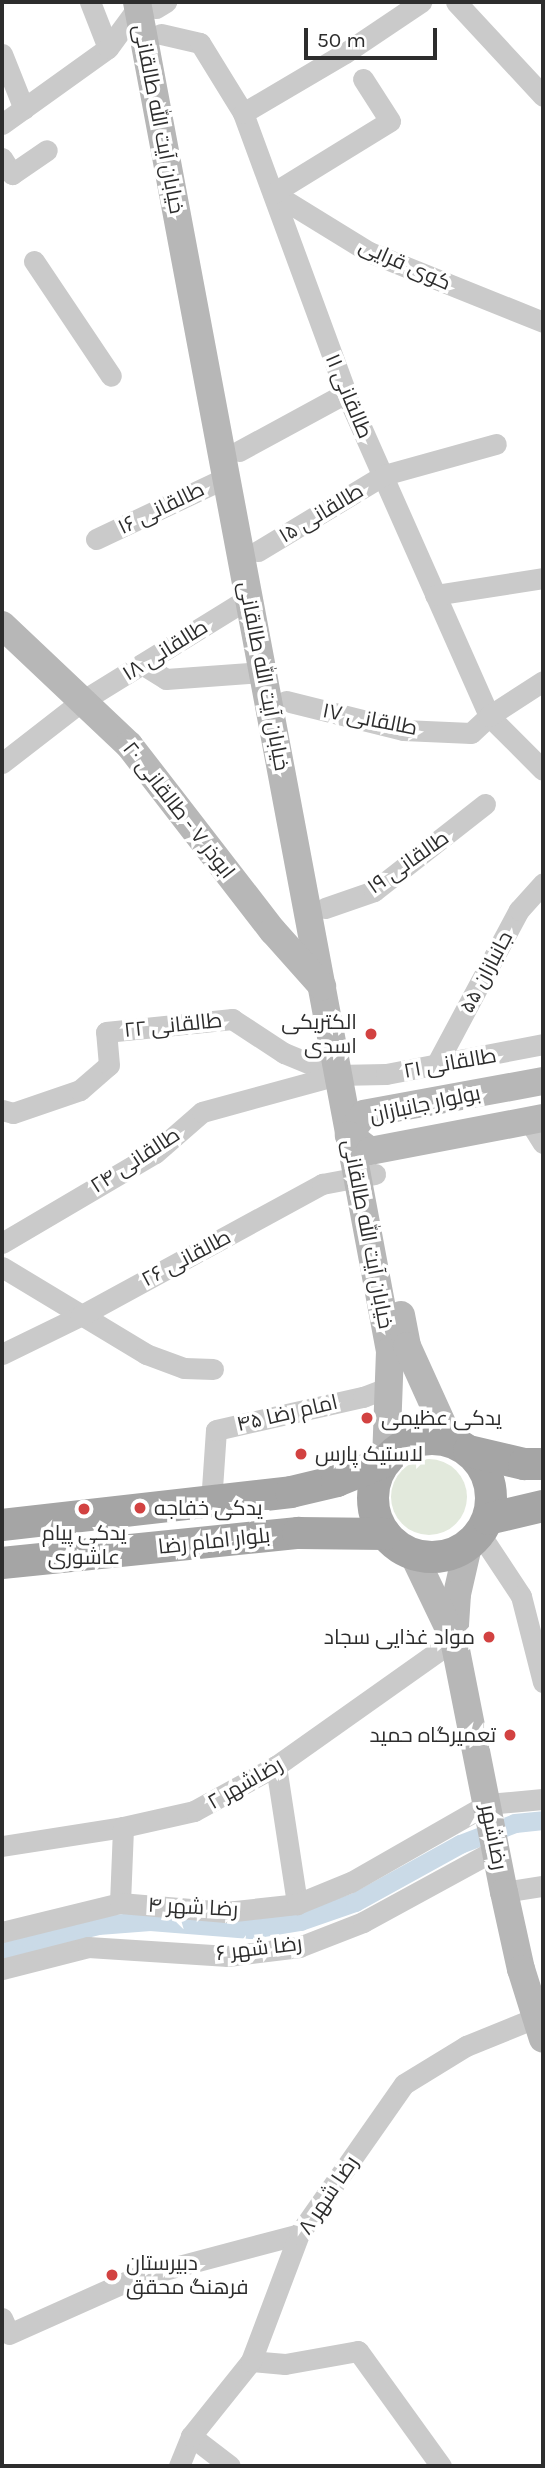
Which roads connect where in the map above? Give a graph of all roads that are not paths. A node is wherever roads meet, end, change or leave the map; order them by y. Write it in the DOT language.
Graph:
graph roads {
  1 [pos="90,2"];
  2 [pos="421,2"];
  3 [pos="456,2"];
  4 [pos="152,9"];
  5 [pos="108,48"];
  6 [pos="2,54"];
  7 [pos="363,79"];
  8 [pos="543,96"];
  9 [pos="24,109"];
  10 [pos="243,113"];
  11 [pos="2,124"];
  12 [pos="47,150"];
  13 [pos="2,158"];
  14 [pos="273,193"];
  15 [pos="34,261"];
  16 [pos="543,322"];
  17 [pos="111,376"];
  18 [pos="346,393"];
  19 [pos="496,444"];
  20 [pos="239,451"];
  21 [pos="384,475"];
  22 [pos="226,477"];
  23 [pos="96,539"];
  24 [pos="258,551"];
  25 [pos="543,578"];
  26 [pos="435,595"];
  27 [pos="249,598"];
  28 [pos="2,625"];
  29 [pos="142,664"];
  30 [pos="263,672"];
  31 [pos="543,681"];
  32 [pos="82,701"];
  33 [pos="286,701"];
  34 [pos="489,716"];
  35 [pos="2,763"];
  36 [pos="543,770"];
  37 [pos="485,804"];
  38 [pos="543,883"];
  39 [pos="325,908"];
  40 [pos="322,987"];
  41 [pos="344,1007"];
  42 [pos="543,1044"];
  43 [pos="435,1067"];
  44 [pos="346,1075"];
  45 [pos="543,1081"];
  46 [pos="452,1097"];
  47 [pos="2,1110"];
  48 [pos="538,1127"];
  49 [pos="458,1134"];
  50 [pos="363,1150"];
  51 [pos="2,1242"];
  52 [pos="2,1266"];
  53 [pos="80,1316"];
  54 [pos="398,1349"];
  55 [pos="2,1354"];
  56 [pos="213,1369"];
  57 [pos="389,1387"];
  58 [pos="459,1446"];
  59 [pos="386,1461"];
  60 [pos="543,1464"];
  61 [pos="291,1492"];
  62 [pos="211,1503"];
  63 [pos="543,1506"];
  64 [pos="2,1525"];
  65 [pos="298,1533"];
  66 [pos="479,1533"];
  67 [pos="385,1534"];
  68 [pos="412,1554"];
  69 [pos="2,1563"];
  70 [pos="454,1636"];
  71 [pos="543,1682"];
  72 [pos="276,1766"];
  73 [pos="543,1799"];
  74 [pos="488,1804"];
  75 [pos="123,1827"];
  76 [pos="2,1846"];
  77 [pos="497,1849"];
  78 [pos="543,1886"];
  79 [pos="503,1892"];
  80 [pos="120,1903"];
  81 [pos="298,1904"];
  82 [pos="2,1932"];
  83 [pos="2,1969"];
  84 [pos="539,2029"];
  85 [pos="299,2234"];
  86 [pos="5,2326"];
  87 [pos="251,2361"];
  88 [pos="191,2436"];
  89 [pos="179,2466"];
  90 [pos="230,2466"];
  91 [pos="441,2466"];
  1 -- 5 [label="street"];
  2 -- 10 [label="street"];
  3 -- 8 [label="street"];
  4 -- 5 [label="street"];
  4 -- 10 [label="street, طالقانی ۱۱"];
  4 -- 20 [label="main road, خیابان آیت الله طالقانی"];
  4 -- 22 [label="main road, خیابان آیت الله طالقانی"];
  5 -- 9 [label="street"];
  6 -- 9 [label="street"];
  7 -- 14 [label="street"];
  9 -- 11 [label="street"];
  10 -- 14 [label="street, طالقانی ۱۱"];
  12 -- 13 [label="street"];
  14 -- 16 [label="street, کوی قرایی"];
  14 -- 18 [label="street, طالقانی ۱۱"];
  15 -- 17 [label="street"];
  18 -- 20 [label="street"];
  18 -- 21 [label="street, طالقانی ۱۱"];
  19 -- 21 [label="street, طالقانی ۱۵"];
  20 -- 24 [label="main road, خیابان آیت الله طالقانی"];
  21 -- 24 [label="street, طالقانی ۱۵"];
  21 -- 26 [label="street, طالقانی ۱۱"];
  22 -- 23 [label="street, طالقانی ۱۶"];
  22 -- 27 [label="main road, خیابان آیت الله طالقانی"];
  24 -- 33 [label="main road, خیابان آیت الله طالقانی"];
  25 -- 26 [label="street"];
  26 -- 34 [label="street, طالقانی ۱۱"];
  27 -- 29 [label="street, طالقانی ۱۸"];
  27 -- 30 [label="main road, خیابان آیت الله طالقانی"];
  28 -- 32 [label="main road, ابوذر ۷ - طالقانی ۲۰"];
  29 -- 30 [label="street"];
  29 -- 32 [label="street, طالقانی ۱۸"];
  30 -- 40 [label="main road, خیابان آیت الله طالقانی"];
  31 -- 34 [label="street, طالقانی ۱۷"];
  32 -- 35 [label="street, طالقانی ۱۸"];
  32 -- 40 [label="main road, ابوذر ۷ - طالقانی ۲۰"];
  33 -- 34 [label="street, طالقانی ۱۷"];
  33 -- 39 [label="main road, خیابان آیت الله طالقانی"];
  34 -- 36 [label="street, طالقانی ۱۱"];
  37 -- 39 [label="street, طالقانی ۱۹"];
  38 -- 43 [label="street, جانبازان ۵۵"];
  39 -- 41 [label="main road, خیابان آیت الله طالقانی"];
  40 -- 41 [label="main road, ابوذر ۷ - طالقانی ۲۰"];
  40 -- 44 [label="main road, خیابان آیت الله طالقانی"];
  41 -- 44 [label="main road, خیابان آیت الله طالقانی"];
  42 -- 43 [label="street, طالقانی ۲۱"];
  43 -- 44 [label="street, طالقانی ۲۱"];
  44 -- 47 [label="street, طالقانی ۲۲"];
  44 -- 50 [label="main road, خیابان آیت الله طالقانی"];
  44 -- 51 [label="street, طالقانی ۲۴"];
  45 -- 46 [label="main road, بولوار جانبازان"];
  46 -- 49 [label="main road"];
  46 -- 50 [label="main road, بولوار جانبازان"];
  48 -- 49 [label="main road, بولوار جانبازان"];
  49 -- 50 [label="main road, بولوار جانبازان"];
  50 -- 53 [label="street, طالقانی ۲۶"];
  50 -- 54 [label="main road, خیابان آیت الله طالقانی"];
  52 -- 53 [label="street"];
  53 -- 55 [label="street, طالقانی ۲۶"];
  53 -- 56 [label="street"];
  54 -- 57 [label="main road"];
  54 -- 58 [label="main road"];
  57 -- 59 [label="main road"];
  57 -- 62 [label="street, امام رضا ۴۵"];
  58 -- 59 [label="main road"];
  58 -- 60 [label="main road"];
  58 -- 66 [label="main road"];
  59 -- 61 [label="main road, بلوار امام رضا"];
  59 -- 67 [label="main road"];
  61 -- 62 [label="main road, بلوار امام رضا"];
  61 -- 65 [label="main road"];
  62 -- 64 [label="main road, بلوار امام رضا"];
  63 -- 66 [label="main road"];
  65 -- 67 [label="main road, بلوار امام رضا"];
  65 -- 69 [label="main road, بلوار امام رضا"];
  66 -- 68 [label="main road"];
  66 -- 70 [label="main road"];
  66 -- 71 [label="street"];
  67 -- 68 [label="main road"];
  68 -- 70 [label="main road"];
  70 -- 72 [label="street, رضاشهر ۲"];
  70 -- 74 [label="main road, رضاشهر"];
  72 -- 75 [label="street, رضاشهر ۲"];
  72 -- 81 [label="street"];
  73 -- 74 [label="street"];
  74 -- 77 [label="main road, رضاشهر"];
  74 -- 81 [label="street, رضا شهر ۴"];
  75 -- 76 [label="street, رضاشهر ۲"];
  75 -- 80 [label="street"];
  77 -- 79 [label="main road, رضاشهر"];
  77 -- 83 [label="street, رضا شهر ۶"];
  78 -- 79 [label="street"];
  79 -- 84 [label="main road, رضاشهر"];
  80 -- 81 [label="street, رضا شهر ۴"];
  80 -- 82 [label="street, رضا شهر ۴"];
  84 -- 85 [label="street, رضا شهر ۸"];
  85 -- 86 [label="street"];
  85 -- 87 [label="street, رضا شهر ۸"];
  87 -- 88 [label="street, رضا شهر ۸"];
  87 -- 91 [label="street"];
  88 -- 89 [label="street, رضا شهر ۸"];
  88 -- 90 [label="street"];
}
